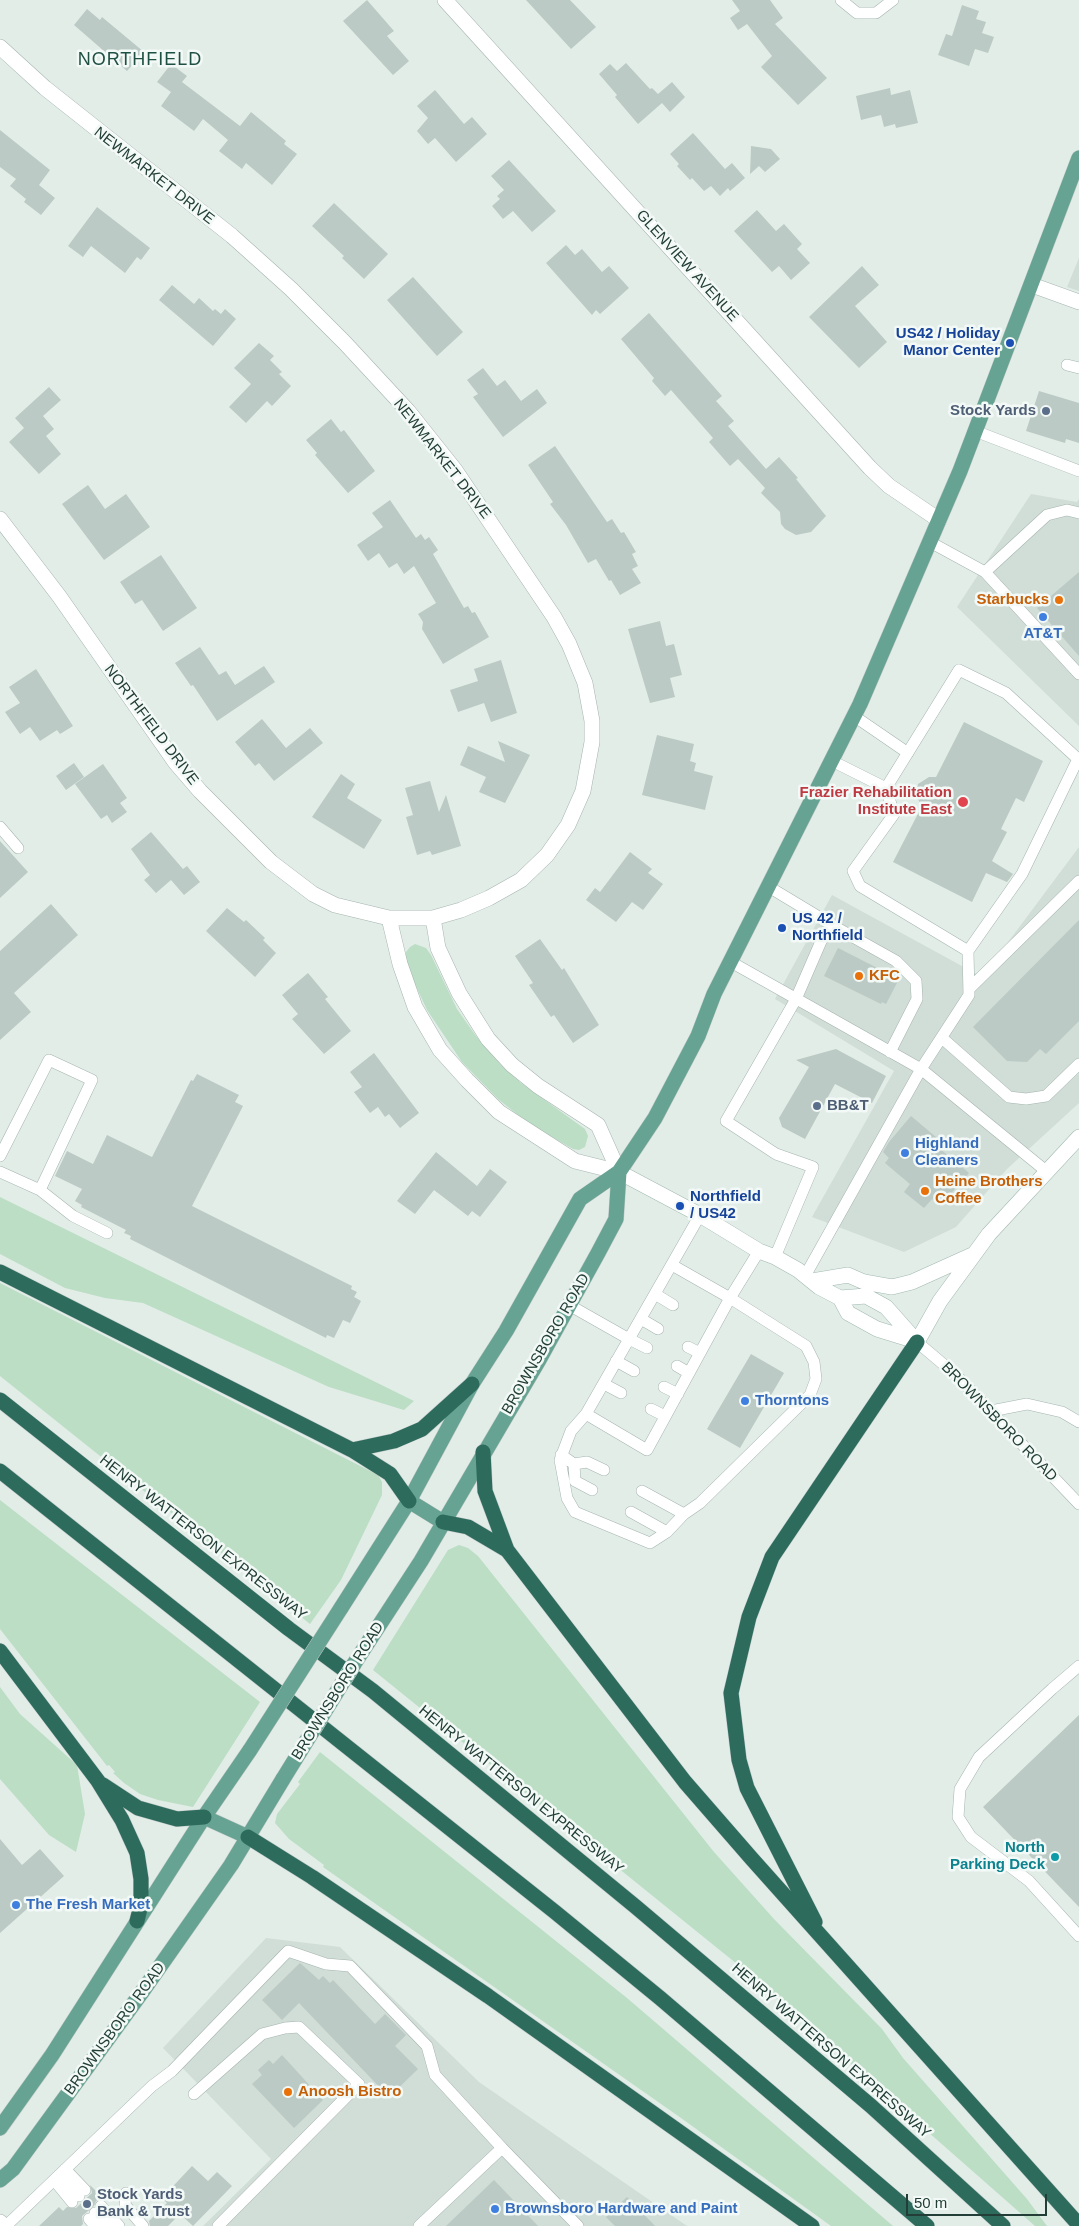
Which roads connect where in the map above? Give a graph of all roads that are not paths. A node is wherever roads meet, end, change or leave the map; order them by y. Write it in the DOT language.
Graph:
graph roads {
  1 [pos="445,0"];
  2 [pos="841,0"];
  3 [pos="893,0"];
  4 [pos="0,47"];
  5 [pos="1079,158"];
  6 [pos="1075,183"];
  7 [pos="1032,285"];
  8 [pos="1079,302"];
  9 [pos="1067,365"];
  10 [pos="1079,368"];
  11 [pos="975,431"];
  12 [pos="1079,471"];
  13 [pos="1079,513"];
  14 [pos="0,519"];
  15 [pos="939,520"];
  16 [pos="930,542"];
  17 [pos="985,572"];
  18 [pos="1079,674"];
  19 [pos="854,716"];
  20 [pos="908,753"];
  21 [pos="1079,759"];
  22 [pos="832,761"];
  23 [pos="886,788"];
  24 [pos="0,828"];
  25 [pos="18,848"];
  26 [pos="1079,881"];
  27 [pos="769,886"];
  28 [pos="389,918"];
  29 [pos="433,918"];
  30 [pos="410,919"];
  31 [pos="837,928"];
  32 [pos="968,951"];
  33 [pos="731,962"];
  34 [pos="969,989"];
  35 [pos="796,999"];
  36 [pos="942,1038"];
  37 [pos="890,1052"];
  38 [pos="1079,1064"];
  39 [pos="921,1070"];
  40 [pos="1079,1137"];
  41 [pos="0,1156"];
  42 [pos="1046,1170"];
  43 [pos="0,1172"];
  44 [pos="618,1172"];
  45 [pos="40,1190"];
  46 [pos="700,1215"];
  47 [pos="107,1233"];
  48 [pos="759,1251"];
  49 [pos="974,1254"];
  50 [pos="775,1257"];
  51 [pos="672,1265"];
  52 [pos="0,1272"];
  53 [pos="809,1278"];
  54 [pos="655,1294"];
  55 [pos="730,1298"];
  56 [pos="840,1298"];
  57 [pos="673,1304"];
  58 [pos="569,1305"];
  59 [pos="641,1319"];
  60 [pos="702,1323"];
  61 [pos="658,1329"];
  62 [pos="713,1329"];
  63 [pos="629,1339"];
  64 [pos="917,1342"];
  65 [pos="688,1347"];
  66 [pos="647,1348"];
  67 [pos="700,1354"];
  68 [pos="616,1361"];
  69 [pos="677,1366"];
  70 [pos="634,1371"];
  71 [pos="689,1373"];
  72 [pos="472,1384"];
  73 [pos="604,1384"];
  74 [pos="664,1387"];
  75 [pos="621,1393"];
  76 [pos="678,1394"];
  77 [pos="0,1400"];
  78 [pos="652,1409"];
  79 [pos="991,1411"];
  80 [pos="586,1414"];
  81 [pos="665,1416"];
  82 [pos="1079,1422"];
  83 [pos="352,1450"];
  84 [pos="483,1452"];
  85 [pos="561,1455"];
  86 [pos="574,1464"];
  87 [pos="604,1470"];
  88 [pos="0,1471"];
  89 [pos="592,1490"];
  90 [pos="642,1492"];
  91 [pos="409,1501"];
  92 [pos="1079,1504"];
  93 [pos="631,1512"];
  94 [pos="684,1514"];
  95 [pos="443,1522"];
  96 [pos="667,1532"];
  97 [pos="507,1550"];
  98 [pos="0,1652"];
  99 [pos="1079,1666"];
  100 [pos="98,1781"];
  101 [pos="204,1817"];
  102 [pos="248,1837"];
  103 [pos="137,1921"];
  104 [pos="1079,1936"];
  105 [pos="826,1943"];
  106 [pos="194,2094"];
  107 [pos="0,2128"];
  108 [pos="502,2148"];
  109 [pos="59,2175"];
  110 [pos="0,2180"];
  111 [pos="126,2192"];
  112 [pos="95,2216"];
  113 [pos="0,2222"];
  114 [pos="1079,2225"];
  115 [pos="5,2226"];
  116 [pos="107,2226"];
  117 [pos="119,2226"];
  118 [pos="143,2226"];
  119 [pos="218,2226"];
  120 [pos="419,2226"];
  121 [pos="578,2226"];
  122 [pos="812,2226"];
  123 [pos="927,2226"];
  124 [pos="1003,2226"];
  1 -- 15 [label="street, GLENVIEW AVENUE"];
  2 -- 3 [label="lane"];
  4 -- 29 [label="street, NEWMARKET DRIVE"];
  5 -- 6 [label="main road"];
  6 -- 7 [label="main road"];
  7 -- 8 [label="street"];
  7 -- 11 [label="main road"];
  9 -- 10 [label="lane"];
  11 -- 12 [label="lane"];
  11 -- 15 [label="main road"];
  13 -- 17 [label="lane"];
  14 -- 28 [label="street, NORTHFIELD DRIVE"];
  15 -- 16 [label="main road"];
  16 -- 17 [label="lane"];
  16 -- 19 [label="main road"];
  17 -- 18 [label="lane"];
  19 -- 20 [label="lane"];
  19 -- 22 [label="main road"];
  20 -- 21 [label="lane"];
  20 -- 23 [label="lane"];
  21 -- 32 [label="lane"];
  22 -- 23 [label="lane"];
  22 -- 27 [label="main road"];
  23 -- 32 [label="lane"];
  24 -- 25 [label="lane"];
  26 -- 34 [label="lane"];
  27 -- 31 [label="lane"];
  27 -- 33 [label="main road"];
  28 -- 30 [label="street, NORTHFIELD DRIVE"];
  28 -- 44 [label="street"];
  29 -- 30 [label="street, NEWMARKET DRIVE"];
  29 -- 44 [label="street"];
  31 -- 35 [label="lane"];
  31 -- 37 [label="lane"];
  32 -- 34 [label="lane"];
  33 -- 35 [label="lane"];
  33 -- 44 [label="main road"];
  34 -- 36 [label="lane"];
  35 -- 37 [label="lane"];
  35 -- 50 [label="lane"];
  36 -- 38 [label="lane"];
  36 -- 39 [label="lane"];
  37 -- 39 [label="lane"];
  39 -- 42 [label="lane"];
  39 -- 53 [label="lane"];
  40 -- 42 [label="street"];
  41 -- 45 [label="lane"];
  42 -- 49 [label="street"];
  43 -- 45 [label="lane"];
  44 -- 46 [label="street, BROWNSBORO ROAD"];
  44 -- 58 [label="main road, BROWNSBORO ROAD"];
  44 -- 72 [label="main road"];
  45 -- 47 [label="lane"];
  46 -- 48 [label="street, BROWNSBORO ROAD"];
  46 -- 51 [label="lane"];
  48 -- 50 [label="street, BROWNSBORO ROAD"];
  48 -- 55 [label="lane"];
  49 -- 53 [label="street"];
  49 -- 64 [label="street"];
  50 -- 53 [label="street, BROWNSBORO ROAD"];
  51 -- 54 [label="lane"];
  51 -- 55 [label="lane"];
  52 -- 83 [label="highway"];
  53 -- 56 [label="street, BROWNSBORO ROAD"];
  54 -- 57 [label="lane"];
  54 -- 59 [label="lane"];
  55 -- 62 [label="lane"];
  55 -- 94 [label="lane"];
  56 -- 64 [label="street, BROWNSBORO ROAD"];
  56 -- 64 [label="street, BROWNSBORO ROAD"];
  58 -- 63 [label="lane"];
  58 -- 84 [label="main road, BROWNSBORO ROAD"];
  59 -- 61 [label="lane"];
  59 -- 63 [label="lane"];
  60 -- 62 [label="lane"];
  62 -- 67 [label="lane"];
  63 -- 66 [label="lane"];
  63 -- 68 [label="lane"];
  64 -- 79 [label="lane, BROWNSBORO ROAD"];
  64 -- 105 [label="highway"];
  65 -- 67 [label="lane"];
  67 -- 71 [label="lane"];
  68 -- 70 [label="lane"];
  68 -- 73 [label="lane"];
  69 -- 71 [label="lane"];
  71 -- 76 [label="lane"];
  72 -- 83 [label="highway"];
  72 -- 91 [label="main road"];
  73 -- 75 [label="lane"];
  73 -- 80 [label="lane"];
  74 -- 76 [label="lane"];
  76 -- 81 [label="lane"];
  77 -- 124 [label="highway, HENRY WATTERSON EXPRESSWAY"];
  78 -- 81 [label="lane"];
  79 -- 82 [label="lane"];
  79 -- 92 [label="lane, BROWNSBORO ROAD"];
  80 -- 81 [label="lane"];
  80 -- 85 [label="lane"];
  83 -- 91 [label="highway"];
  84 -- 95 [label="main road, BROWNSBORO ROAD"];
  84 -- 97 [label="highway"];
  85 -- 86 [label="lane"];
  85 -- 96 [label="lane"];
  86 -- 87 [label="lane"];
  86 -- 89 [label="lane"];
  88 -- 123 [label="highway"];
  90 -- 94 [label="lane"];
  91 -- 95 [label="main road"];
  91 -- 101 [label="main road, bridge"];
  93 -- 96 [label="lane"];
  94 -- 96 [label="lane"];
  95 -- 97 [label="highway"];
  95 -- 102 [label="main road, BROWNSBORO ROAD, bridge"];
  97 -- 105 [label="highway"];
  98 -- 100 [label="highway"];
  99 -- 104 [label="lane"];
  100 -- 101 [label="highway"];
  100 -- 103 [label="highway"];
  101 -- 102 [label="main road"];
  101 -- 103 [label="main road"];
  102 -- 110 [label="main road, BROWNSBORO ROAD"];
  102 -- 122 [label="highway"];
  103 -- 107 [label="main road"];
  105 -- 114 [label="highway"];
  106 -- 119 [label="lane"];
  108 -- 109 [label="lane"];
  108 -- 120 [label="lane"];
  108 -- 121 [label="lane"];
  109 -- 109 [label="lane"];
  109 -- 115 [label="lane"];
  111 -- 118 [label="lane"];
  112 -- 116 [label="lane"];
  112 -- 117 [label="lane"];
  113 -- 115 [label="street"];
}
